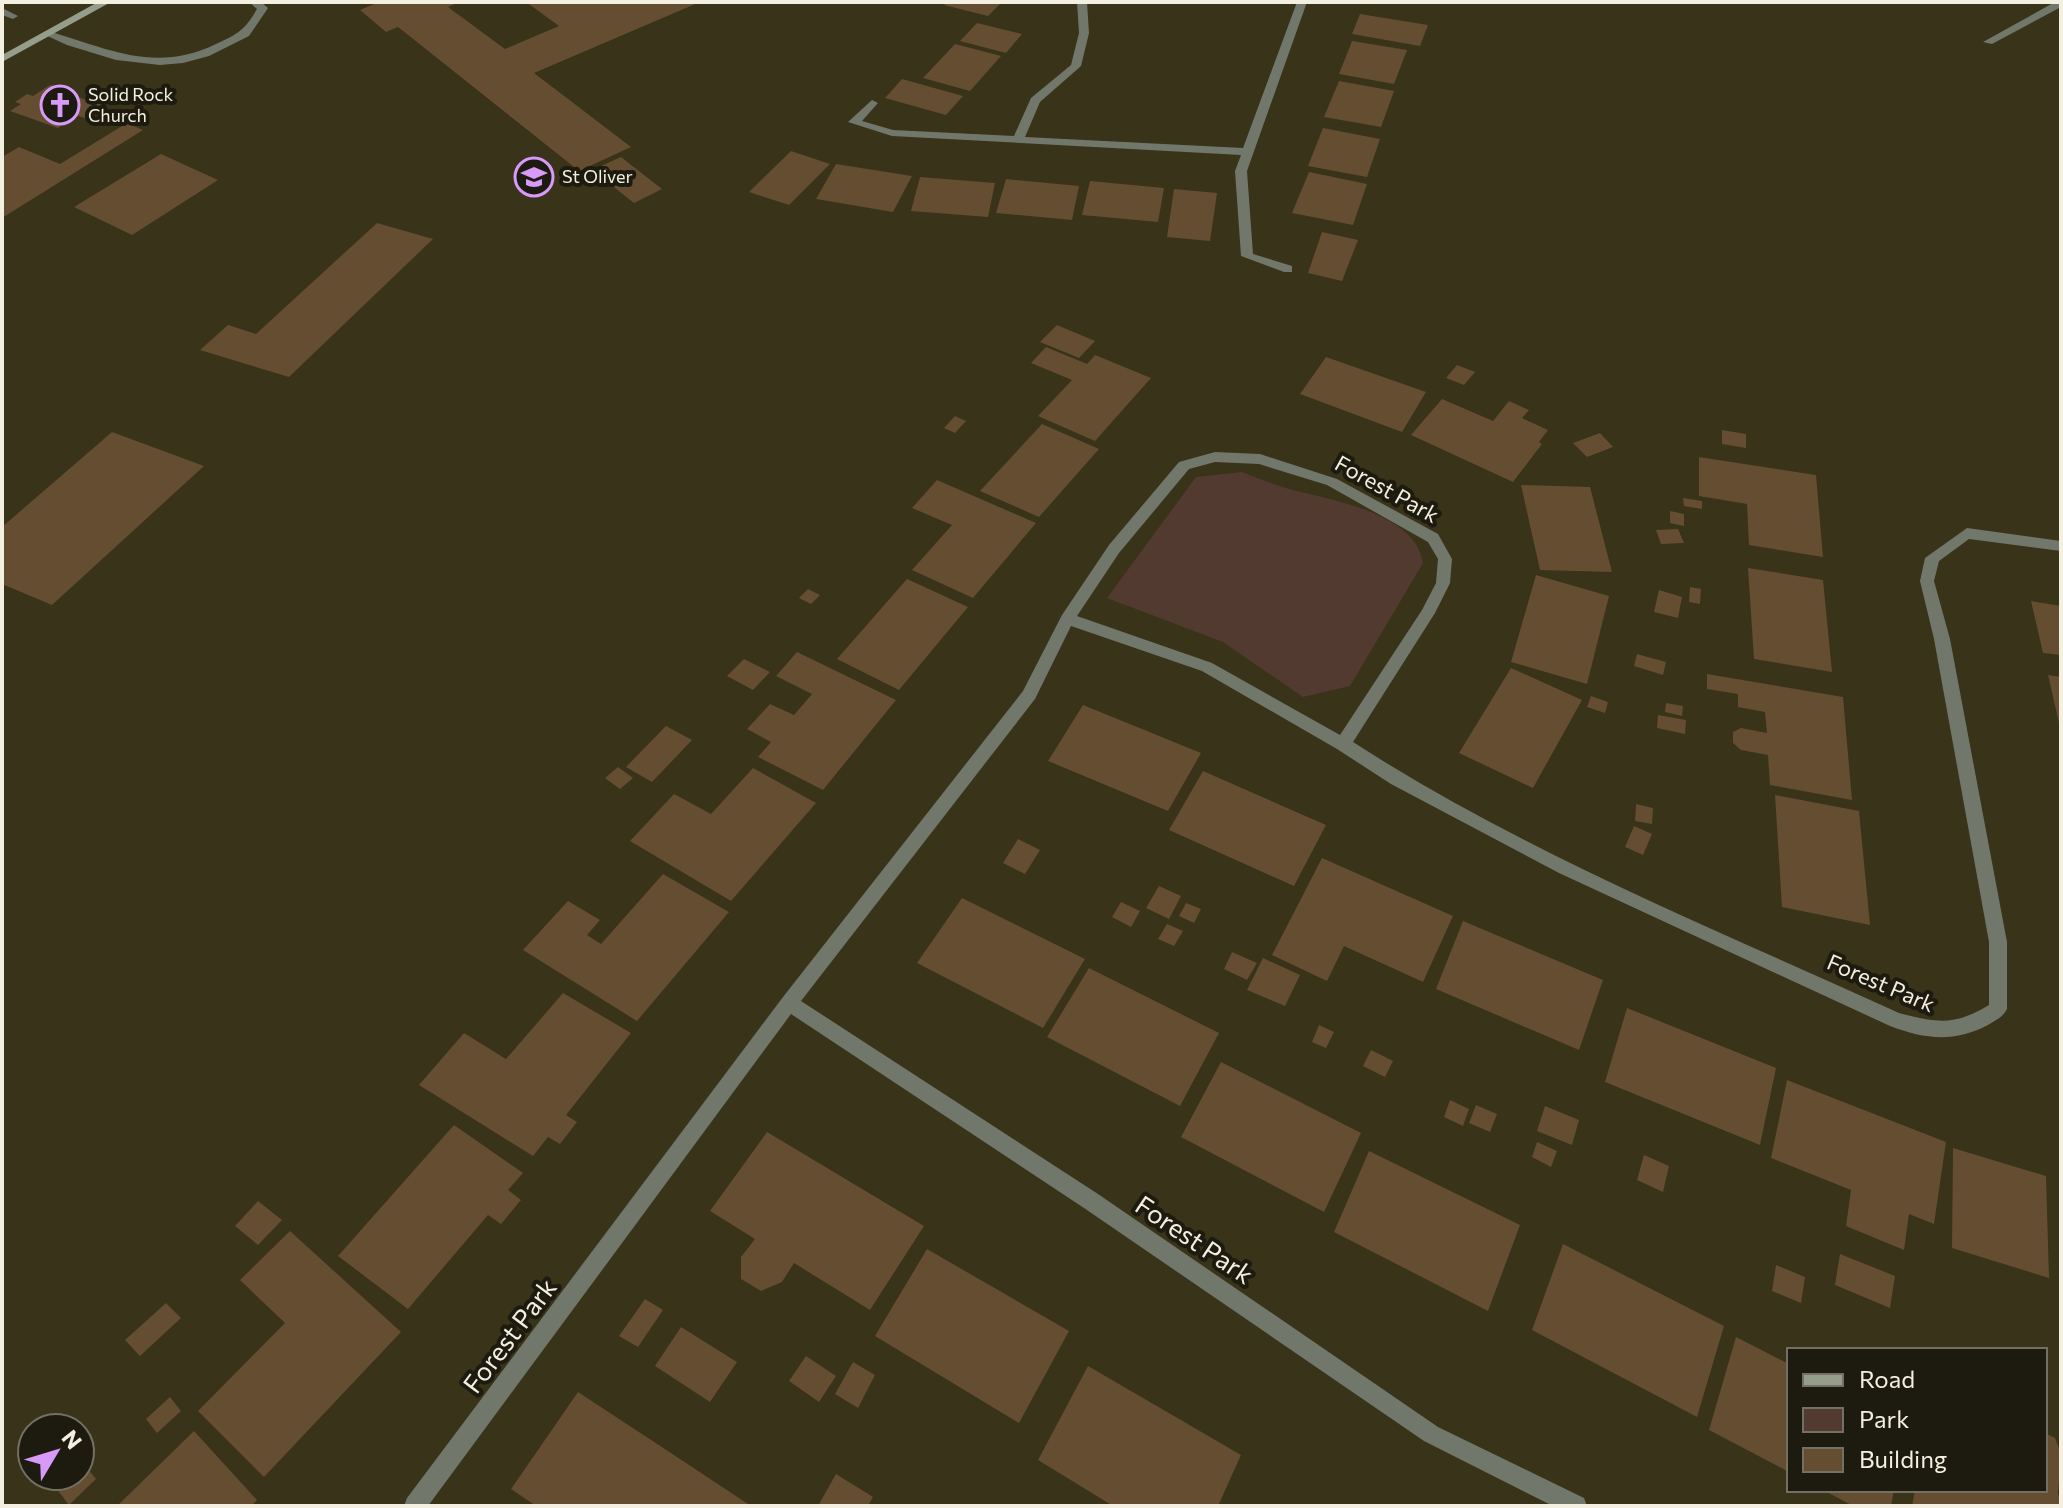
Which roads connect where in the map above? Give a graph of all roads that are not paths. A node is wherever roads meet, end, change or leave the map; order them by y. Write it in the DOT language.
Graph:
graph roads {
  1 [pos="106,2"];
  2 [pos="254,2"];
  3 [pos="1082,2"];
  4 [pos="1302,2"];
  5 [pos="2061,3"];
  6 [pos="48,34"];
  7 [pos="1988,42"];
  8 [pos="2,59"];
  9 [pos="872,103"];
  10 [pos="1018,140"];
  11 [pos="1248,152"];
  12 [pos="1288,269"];
  13 [pos="2061,546"];
  14 [pos="1067,619"];
  15 [pos="1343,744"];
  16 [pos="789,1003"];
  17 [pos="415,1506"];
  18 [pos="1576,1506"];
  1 -- 6 [label="street"];
  2 -- 6 [label="street"];
  3 -- 10 [label="street"];
  4 -- 11 [label="street"];
  5 -- 7 [label="street"];
  6 -- 8 [label="street"];
  9 -- 10 [label="street"];
  10 -- 11 [label="street"];
  11 -- 12 [label="street"];
  13 -- 15 [label="street, Forest Park"];
  14 -- 15 [label="street, Forest Park"];
  14 -- 15 [label="street, Forest Park"];
  14 -- 16 [label="street, Forest Park"];
  16 -- 17 [label="street, Forest Park"];
  16 -- 18 [label="street, Forest Park"];
}
